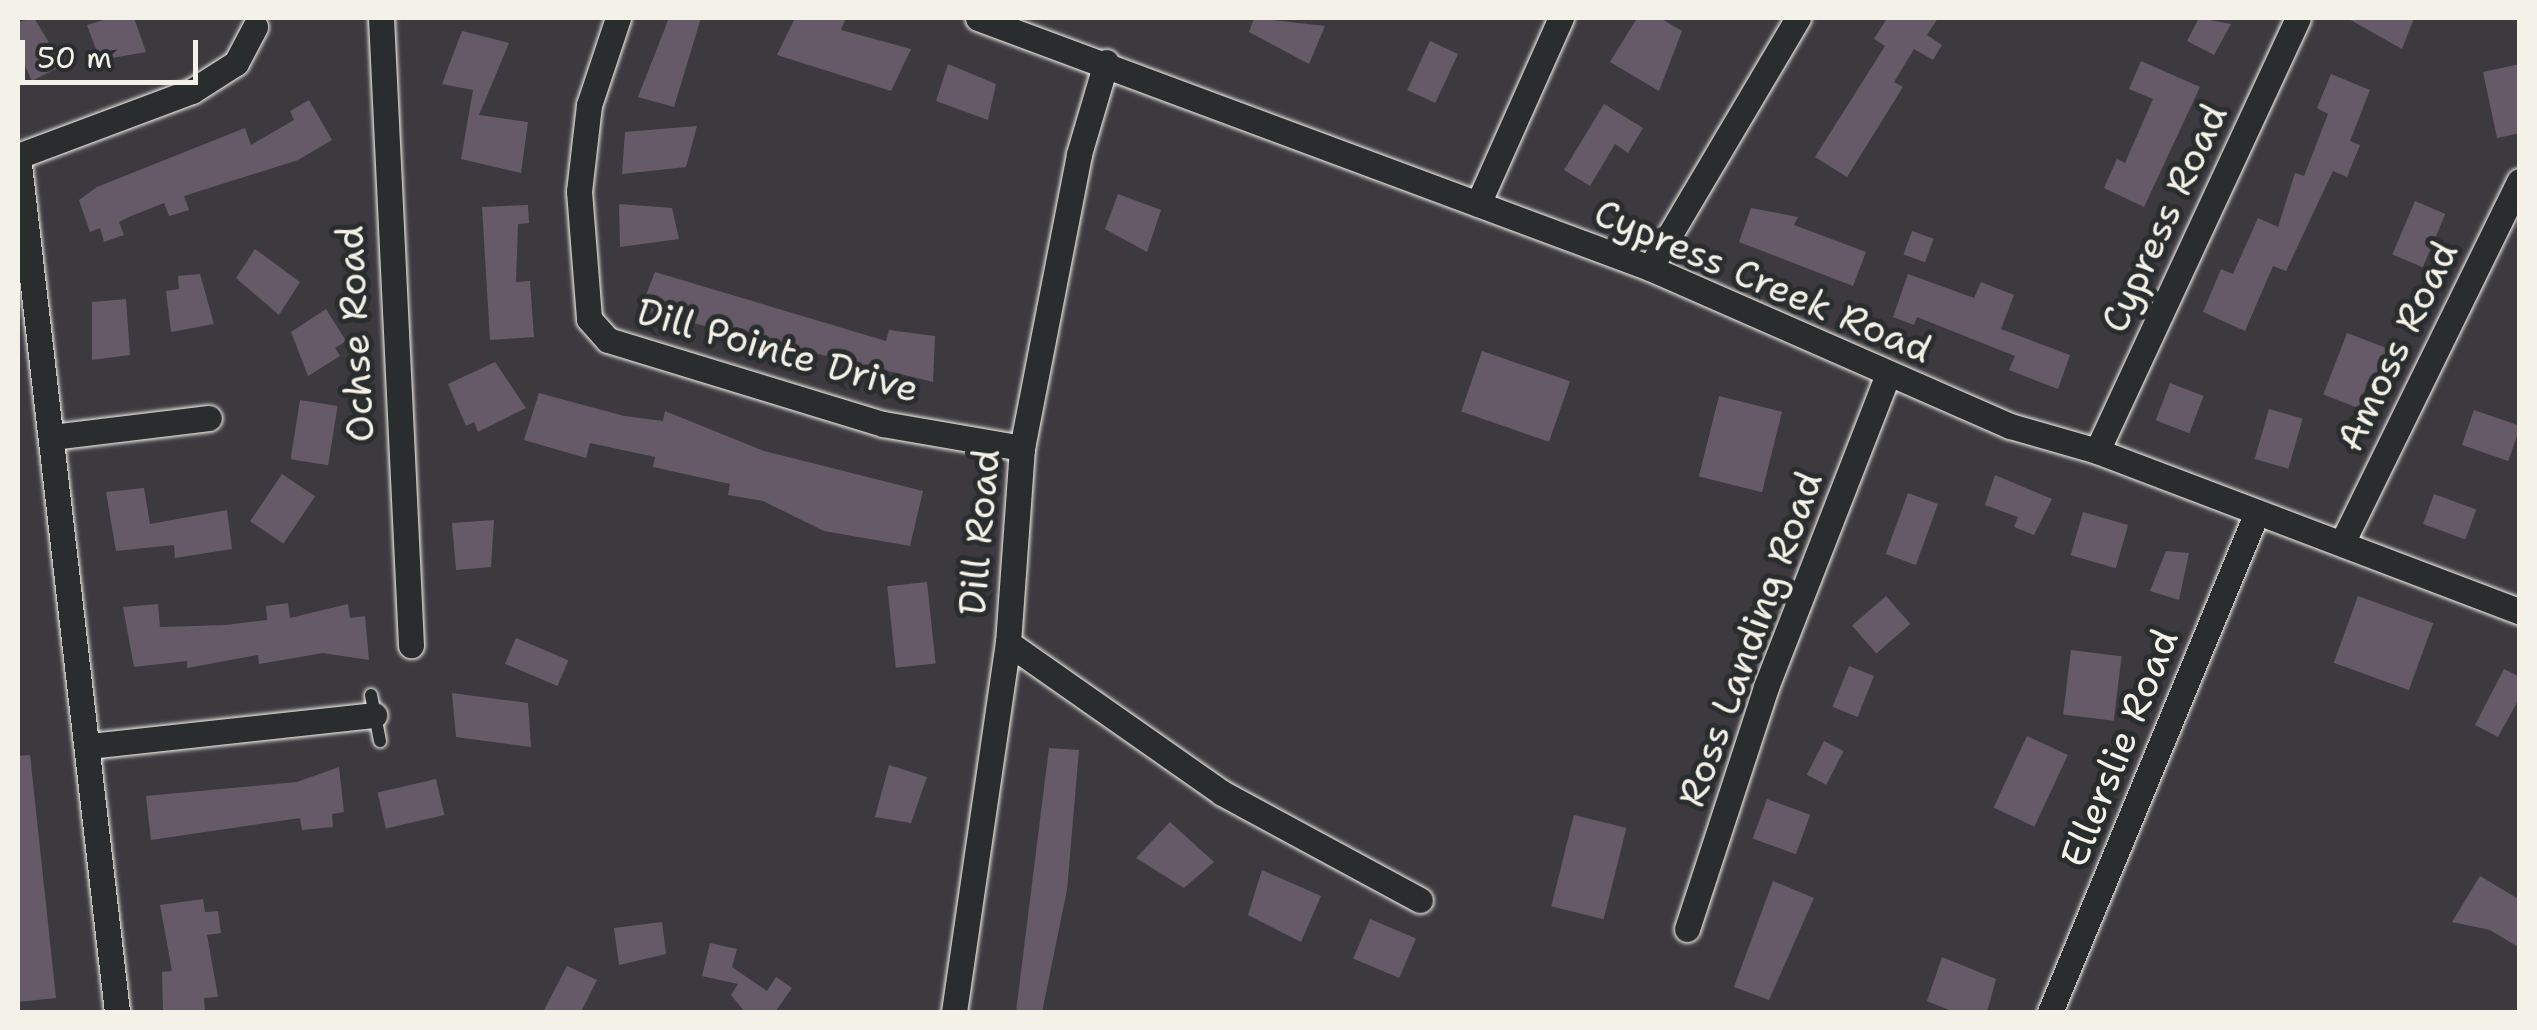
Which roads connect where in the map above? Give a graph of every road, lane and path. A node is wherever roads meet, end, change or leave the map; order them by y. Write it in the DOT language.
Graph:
graph roads {
  1 [pos="381,18"];
  2 [pos="618,18"];
  3 [pos="978,18"];
  4 [pos="1561,18"];
  5 [pos="1798,18"];
  6 [pos="2298,18"];
  7 [pos="255,28"];
  8 [pos="1106,62"];
  9 [pos="18,156"];
  10 [pos="2519,182"];
  11 [pos="1478,204"];
  12 [pos="1650,268"];
  13 [pos="1887,377"];
  14 [pos="209,418"];
  15 [pos="52,437"];
  16 [pos="1022,448"];
  17 [pos="2097,451"];
  18 [pos="2257,512"];
  19 [pos="2342,543"];
  20 [pos="2520,612"];
  21 [pos="1008,644"];
  22 [pos="412,645"];
  23 [pos="372,705"];
  24 [pos="380,741"];
  25 [pos="89,746"];
  26 [pos="1420,900"];
  27 [pos="1687,930"];
  28 [pos="116,1012"];
  29 [pos="954,1012"];
  30 [pos="2050,1012"];
  1 -- 22 [label="street, Ochse Road"];
  2 -- 16 [label="street, Dill Pointe Drive"];
  3 -- 8 [label="street, Cypress Creek Road"];
  4 -- 11 [label="street"];
  5 -- 12 [label="street"];
  6 -- 17 [label="street, Cypress Road"];
  7 -- 9 [label="street"];
  8 -- 11 [label="street, Cypress Creek Road"];
  8 -- 16 [label="street, Dill Road"];
  9 -- 15 [label="street"];
  10 -- 19 [label="street, Amoss Road"];
  11 -- 12 [label="street, Cypress Creek Road"];
  12 -- 13 [label="street, Cypress Creek Road"];
  13 -- 17 [label="street, Cypress Creek Road"];
  13 -- 27 [label="street, Ross Landing Road"];
  14 -- 15 [label="street"];
  15 -- 25 [label="street"];
  16 -- 21 [label="street, Dill Road"];
  17 -- 18 [label="street, Cypress Creek Road"];
  18 -- 19 [label="street, Cypress Creek Road"];
  18 -- 30 [label="street, Ellerslie Road"];
  19 -- 20 [label="street, Cypress Creek Road"];
  21 -- 26 [label="street"];
  21 -- 29 [label="street, Dill Road"];
  23 -- 24 [label="lane"];
  23 -- 25 [label="street"];
  25 -- 28 [label="street"];
}
